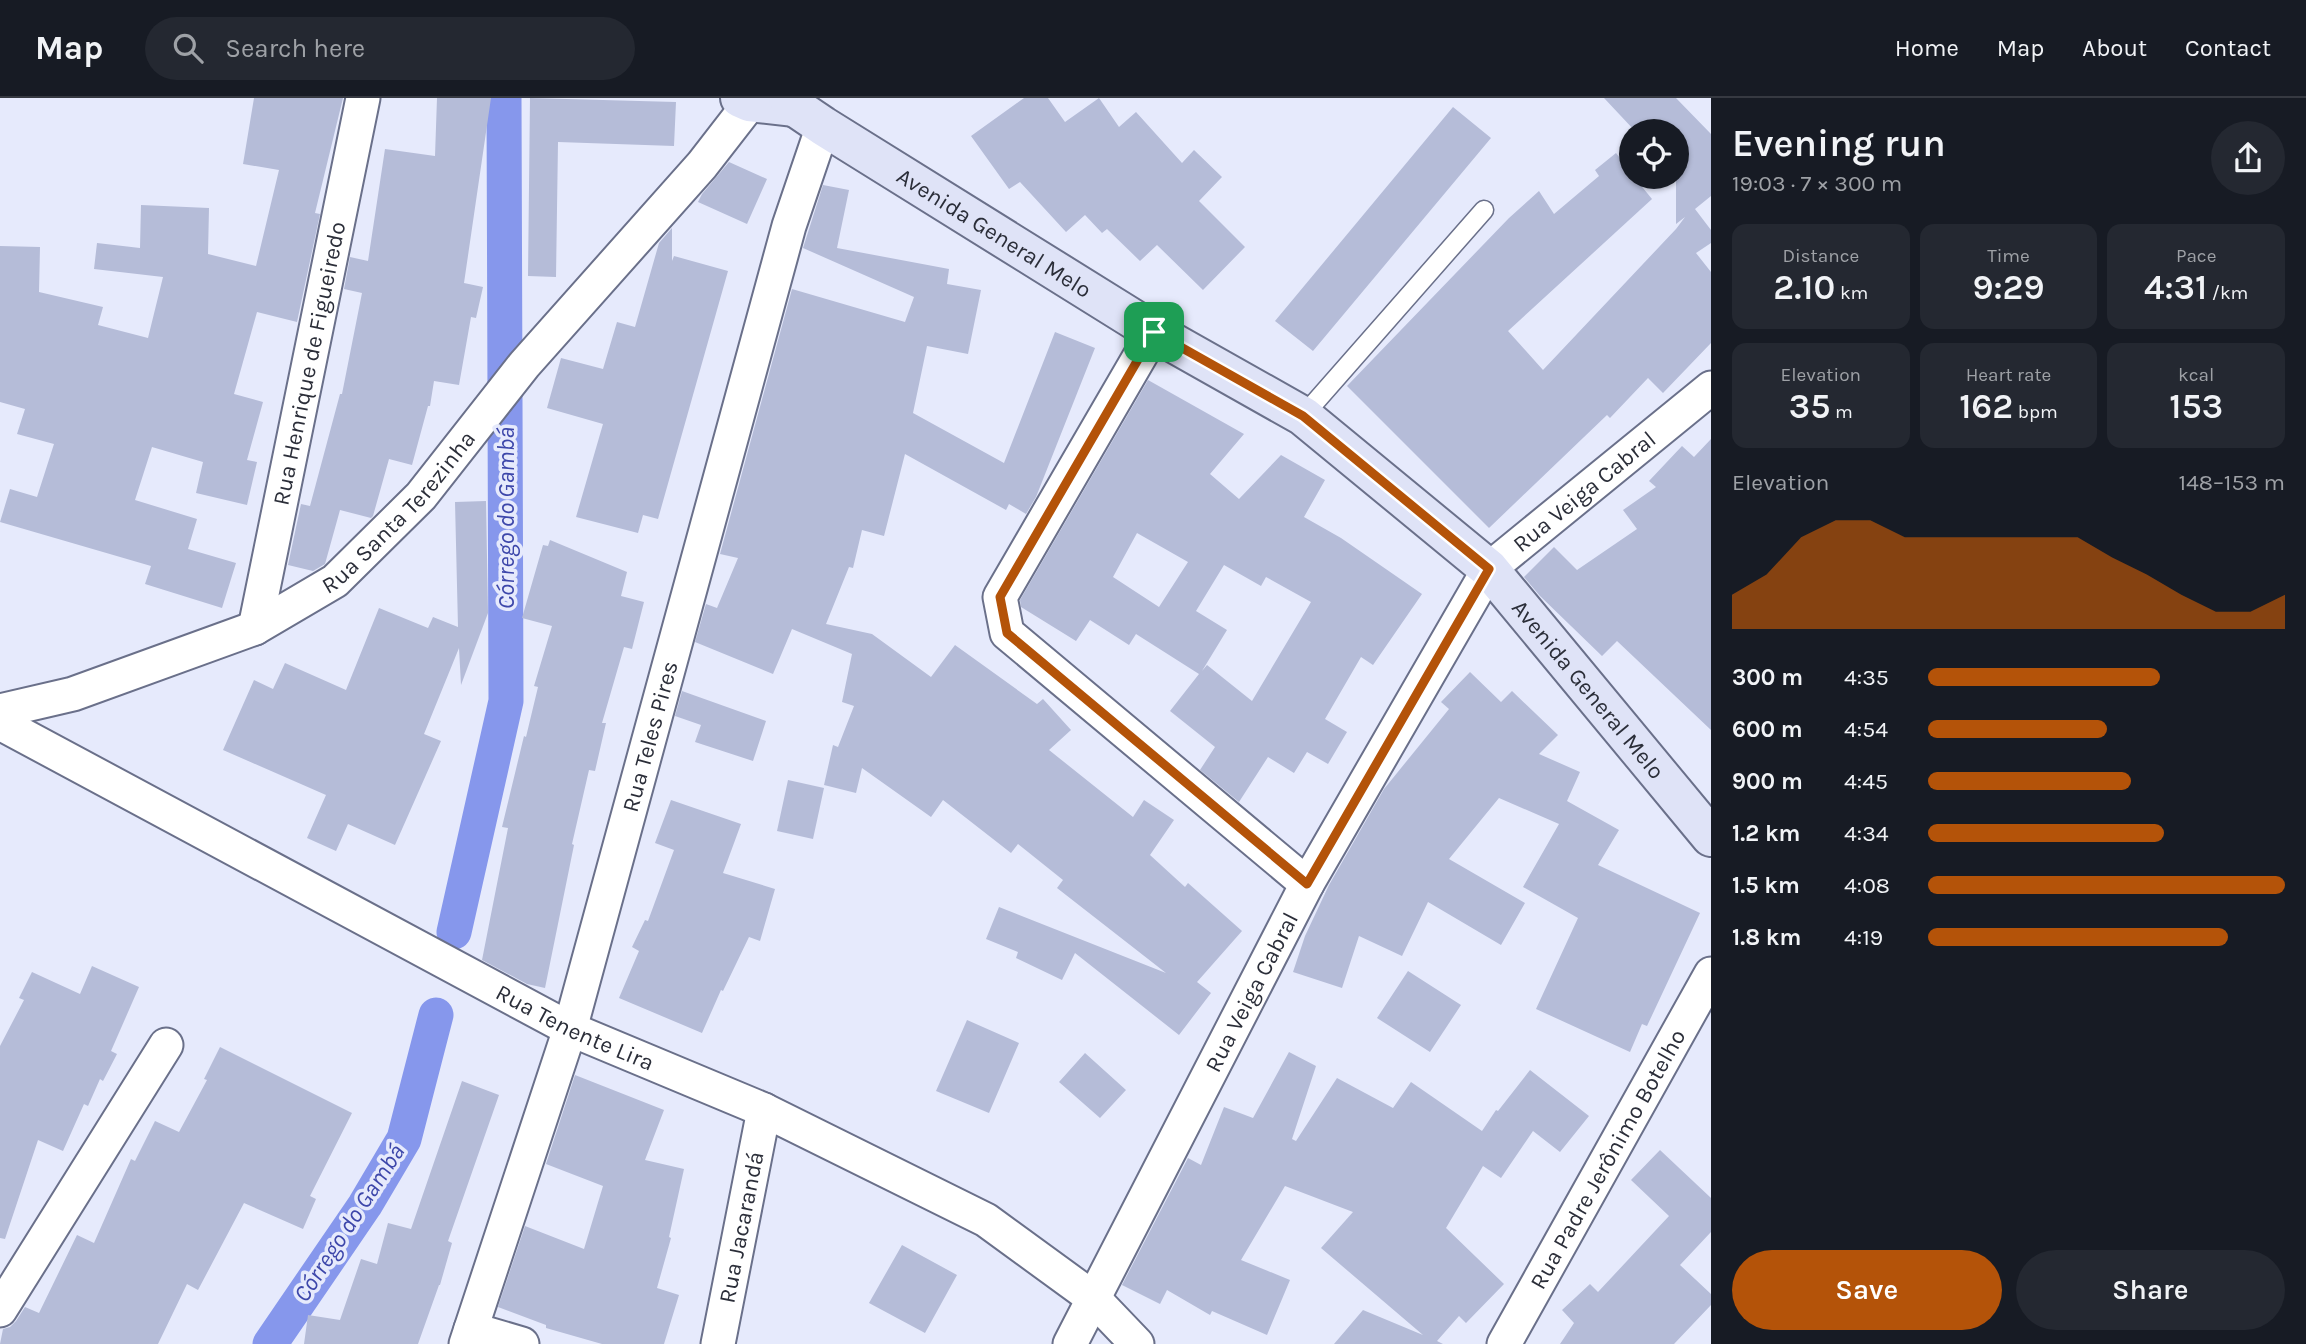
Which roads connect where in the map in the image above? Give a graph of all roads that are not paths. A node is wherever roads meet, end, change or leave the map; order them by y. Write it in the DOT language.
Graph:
graph roads {
  1 [pos="363,98"];
  2 [pos="748,99"];
  3 [pos="802,111"];
  4 [pos="1484,210"];
  5 [pos="1154,332"];
  6 [pos="1711,388"];
  7 [pos="1303,416"];
  8 [pos="1489,569"];
  9 [pos="255,628"];
  10 [pos="0,711"];
  11 [pos="0,723"];
  12 [pos="1711,837"];
  13 [pos="1307,884"];
  14 [pos="1711,974"];
  15 [pos="570,1029"];
  16 [pos="166,1045"];
  17 [pos="764,1110"];
  18 [pos="1093,1298"];
  19 [pos="0,1310"];
  20 [pos="469,1337"];
  21 [pos="522,1344"];
  22 [pos="718,1344"];
  23 [pos="1070,1344"];
  24 [pos="1137,1344"];
  25 [pos="1504,1344"];
  1 -- 9 [label="street, Rua Henrique de Figueiredo"];
  2 -- 3 [label="main road, Avenida General Melo"];
  2 -- 9 [label="street, Rua Santa Terezinha"];
  3 -- 5 [label="main road, Avenida General Melo"];
  3 -- 15 [label="street, Rua Teles Pires"];
  4 -- 7 [label="lane"];
  5 -- 7 [label="main road, Avenida General Melo"];
  5 -- 13 [label="street"];
  6 -- 8 [label="street, Rua Veiga Cabral"];
  7 -- 8 [label="main road, Avenida General Melo"];
  8 -- 12 [label="main road, Avenida General Melo"];
  8 -- 13 [label="street, Rua Veiga Cabral"];
  9 -- 10 [label="street, Rua Santa Terezinha"];
  11 -- 15 [label="street, Rua Tenente Lira"];
  13 -- 18 [label="street, Rua Veiga Cabral"];
  14 -- 25 [label="street, Rua Padre Jerônimo Botelho"];
  15 -- 17 [label="street, Rua Tenente Lira"];
  15 -- 20 [label="street, Rua Teles Pires"];
  16 -- 19 [label="street"];
  17 -- 18 [label="street, Rua Tenente Lira"];
  17 -- 22 [label="street, Rua Jacarandá"];
  18 -- 23 [label="street, Rua Veiga Cabral"];
  18 -- 24 [label="street, Rua Tenente Lira"];
  20 -- 21 [label="street"];
}
